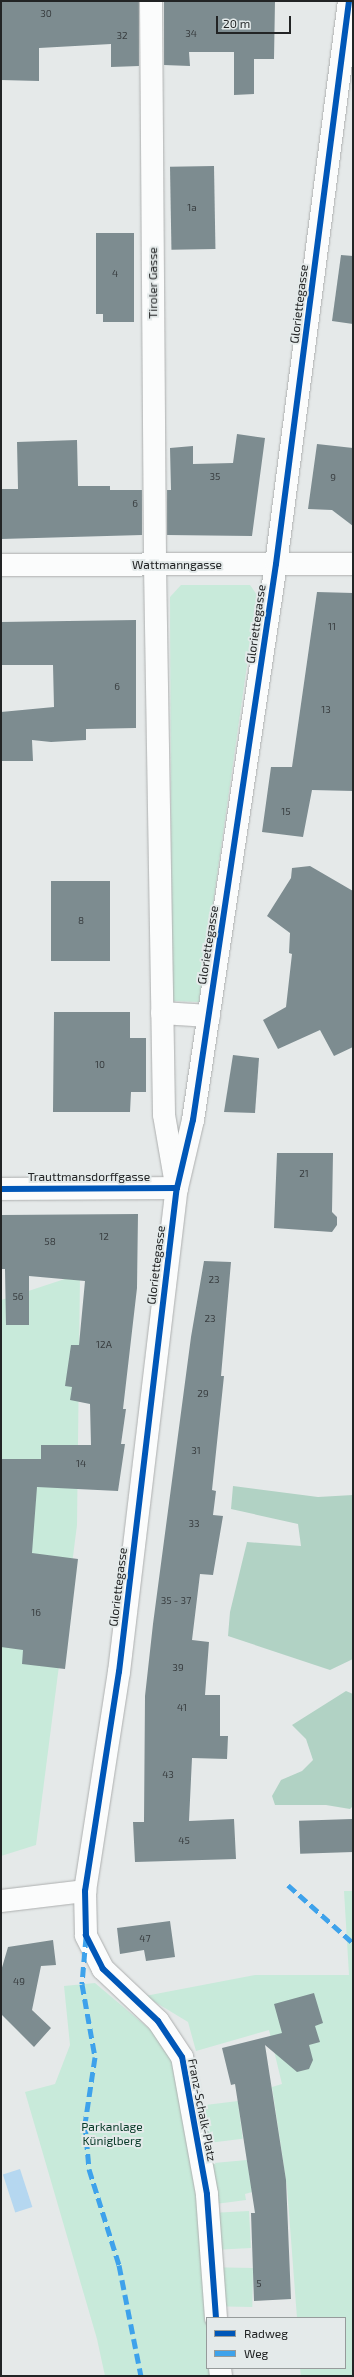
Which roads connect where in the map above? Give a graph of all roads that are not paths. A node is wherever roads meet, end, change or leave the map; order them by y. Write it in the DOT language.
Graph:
graph roads {
  1 [pos="151,1"];
  2 [pos="349,1"];
  3 [pos="155,564"];
  4 [pos="276,564"];
  5 [pos="353,564"];
  6 [pos="1,566"];
  7 [pos="162,1013"];
  8 [pos="209,1016"];
  9 [pos="176,1188"];
  10 [pos="1,1189"];
  11 [pos="85,1891"];
  12 [pos="1,1901"];
  13 [pos="216,2317"];
  1 -- 3 [label="street, Tiroler Gasse"];
  2 -- 4 [label="street, Gloriettegasse"];
  3 -- 4 [label="street, Wattmanngasse"];
  3 -- 6 [label="street, Wattmanngasse"];
  3 -- 7 [label="street, Gloriettegasse"];
  4 -- 5 [label="street, Wattmanngasse"];
  4 -- 8 [label="street, Gloriettegasse"];
  7 -- 8 [label="street"];
  7 -- 9 [label="street, Gloriettegasse"];
  8 -- 9 [label="street, Gloriettegasse"];
  9 -- 10 [label="street, Trauttmansdorffgasse"];
  9 -- 11 [label="street, Gloriettegasse"];
  11 -- 12 [label="street"];
  11 -- 13 [label="street, Franz-Schalk-Platz"];
}
